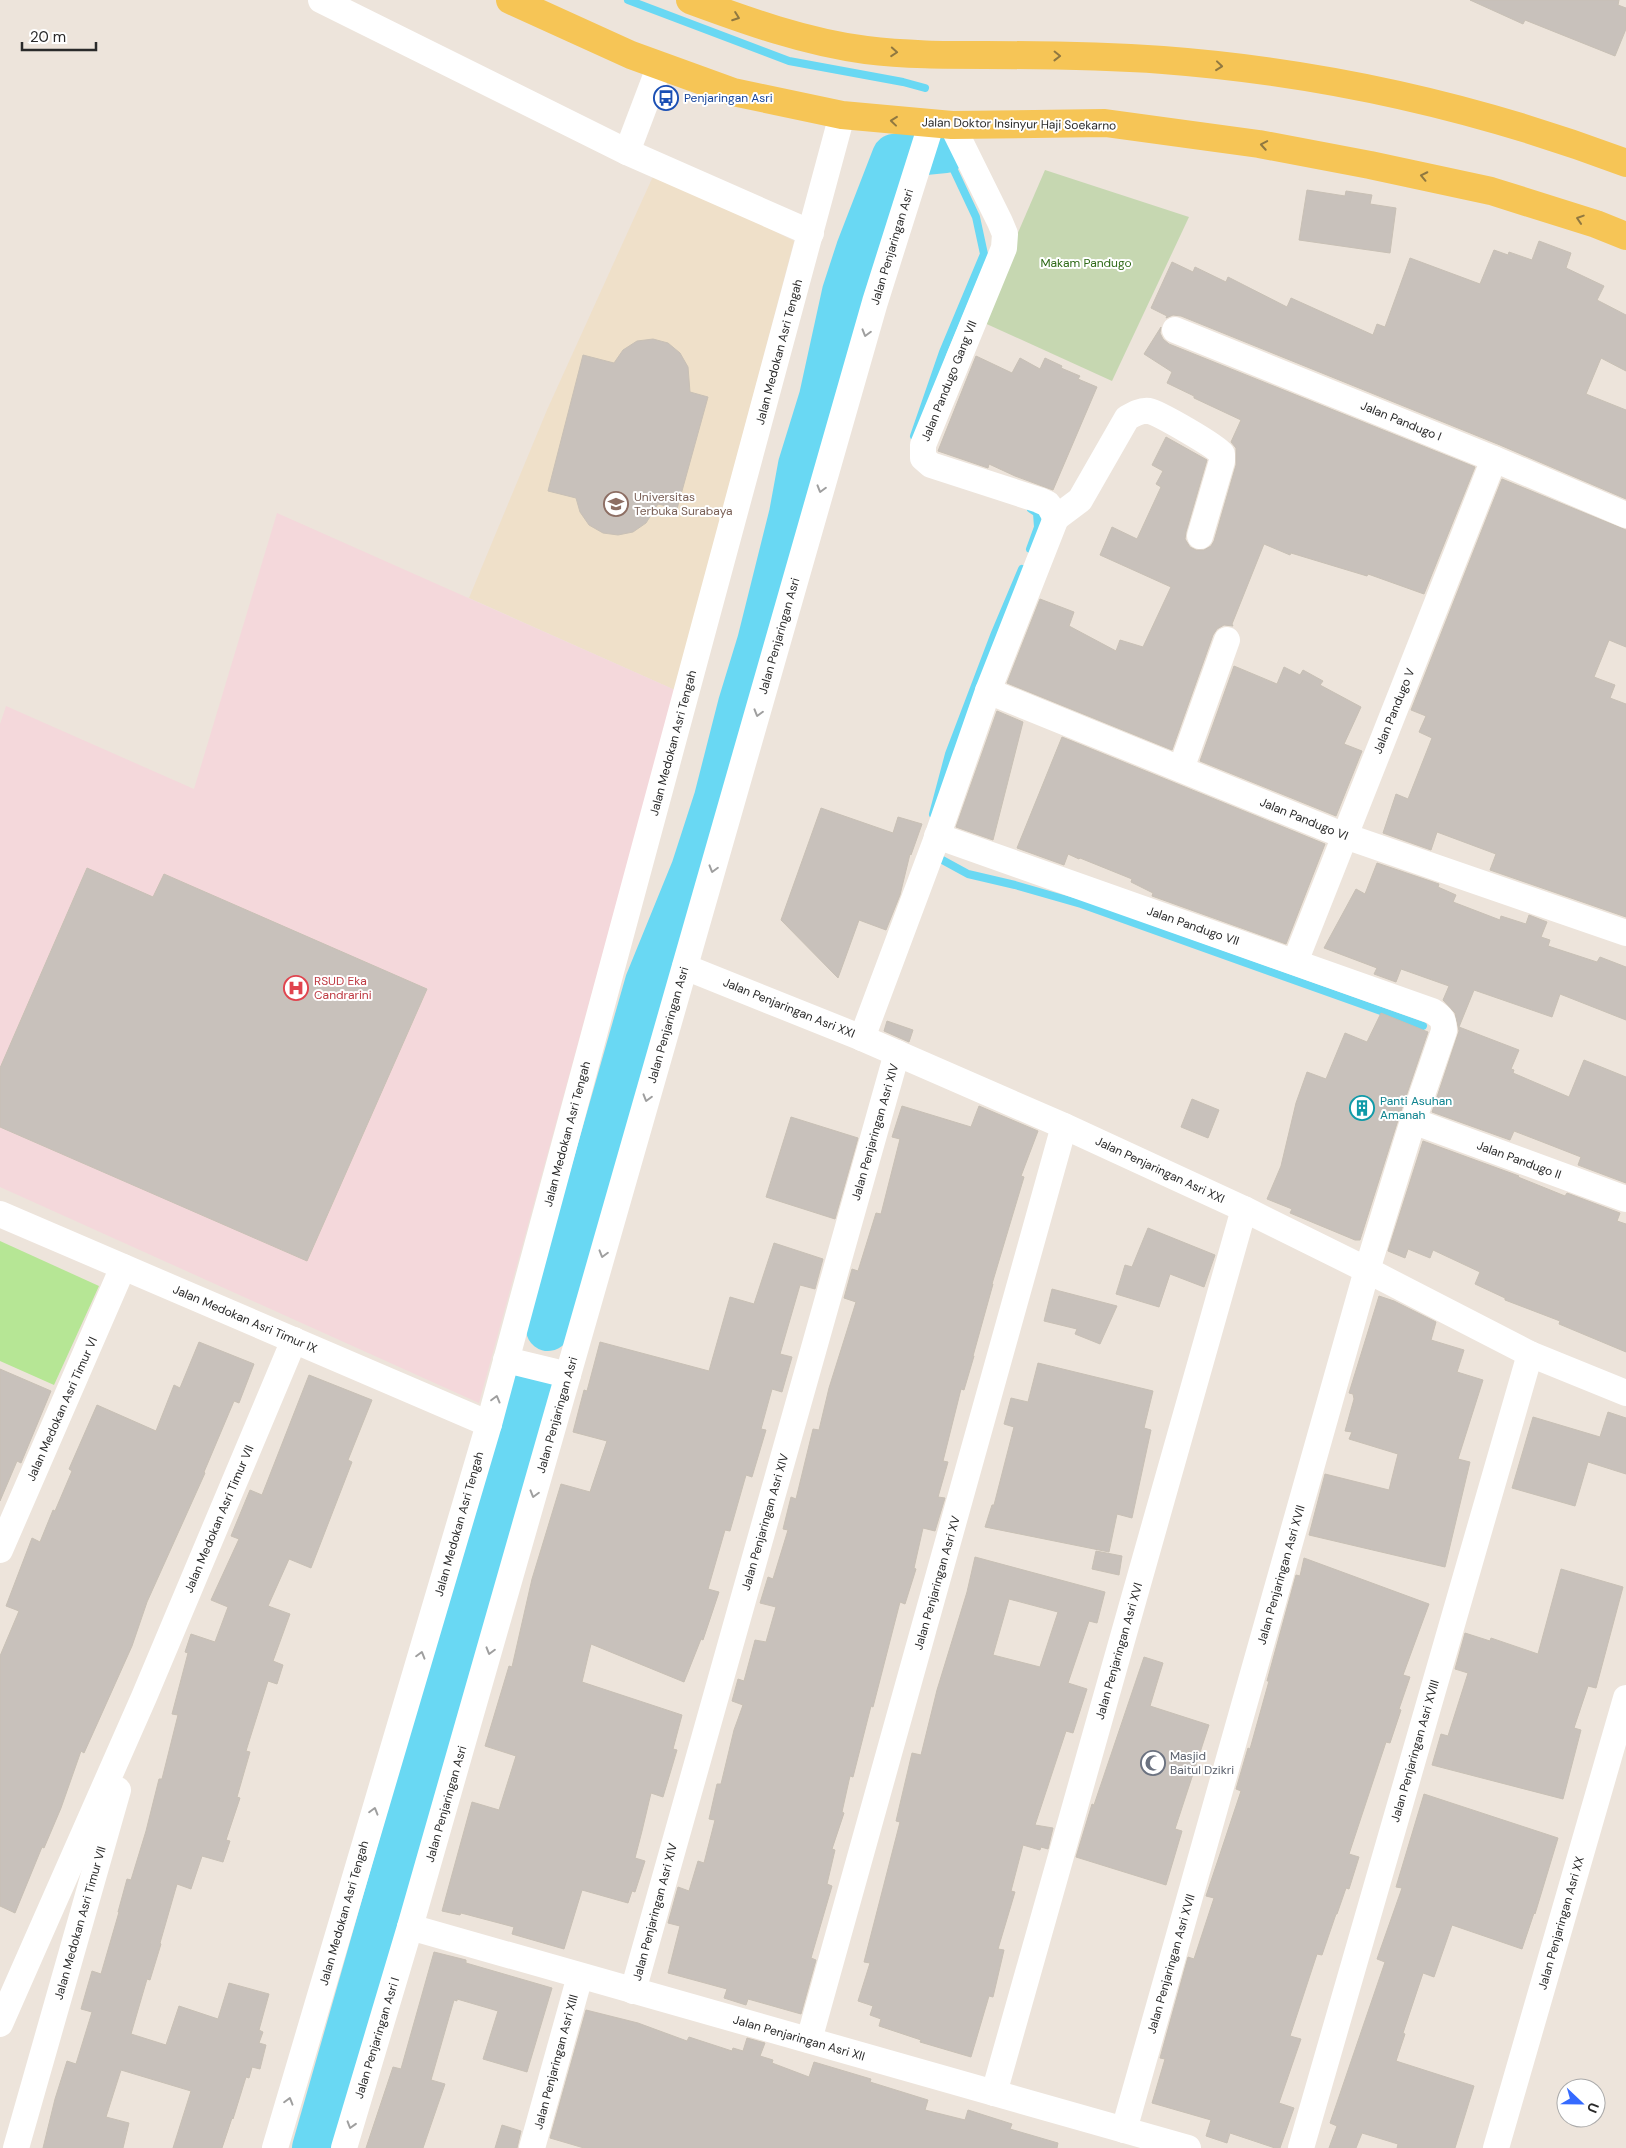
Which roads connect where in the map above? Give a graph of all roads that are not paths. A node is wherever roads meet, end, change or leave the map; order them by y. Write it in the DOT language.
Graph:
graph roads {
  1 [pos="321,0"];
  2 [pos="510,0"];
  3 [pos="690,0"];
  4 [pos="660,65"];
  5 [pos="842,115"];
  6 [pos="936,131"];
  7 [pos="627,152"];
  8 [pos="1626,163"];
  9 [pos="811,233"];
  10 [pos="1626,236"];
  11 [pos="1175,330"];
  12 [pos="1494,459"];
  13 [pos="1626,515"];
  14 [pos="1056,518"];
  15 [pos="1200,536"];
  16 [pos="1227,640"];
  17 [pos="988,691"];
  18 [pos="1181,768"];
  19 [pos="1345,836"];
  20 [pos="934,846"];
  21 [pos="1626,934"];
  22 [pos="1295,962"];
  23 [pos="685,967"];
  24 [pos="1444,1022"];
  25 [pos="862,1038"];
  26 [pos="897,1053"];
  27 [pos="1413,1121"];
  28 [pos="1064,1126"];
  29 [pos="1626,1199"];
  30 [pos="1244,1209"];
  31 [pos="0,1214"];
  32 [pos="123,1267"];
  33 [pos="1367,1270"];
  34 [pos="294,1340"];
  35 [pos="1530,1354"];
  36 [pos="506,1360"];
  37 [pos="568,1375"];
  38 [pos="1626,1393"];
  39 [pos="489,1424"];
  40 [pos="0,1550"];
  41 [pos="144,1697"];
  42 [pos="1626,1698"];
  43 [pos="410,1928"];
  44 [pos="580,1976"];
  45 [pos="633,1991"];
  46 [pos="0,2024"];
  47 [pos="809,2040"];
  48 [pos="994,2093"];
  49 [pos="1124,2130"];
  50 [pos="16,2148"];
  51 [pos="275,2148"];
  52 [pos="344,2148"];
  53 [pos="533,2148"];
  54 [pos="1188,2148"];
  55 [pos="1301,2148"];
  56 [pos="1496,2148"];
  1 -- 7 [label="street"];
  2 -- 4 [label="main road, Jalan Doktor Insinyur Haji Soekarno"];
  3 -- 8 [label="main road, one-way"];
  4 -- 5 [label="main road, Jalan Doktor Insinyur Haji Soekarno"];
  4 -- 7 [label="street"];
  6 -- 5 [label="main road, Jalan Doktor Insinyur Haji Soekarno, one-way"];
  5 -- 9 [label="street, Jalan Medokan Asri Tengah"];
  10 -- 6 [label="main road, Jalan Doktor Insinyur Haji Soekarno, one-way"];
  6 -- 14 [label="street, Jalan Pandugo Gang VII"];
  6 -- 23 [label="street, Jalan Penjaringan Asri, one-way"];
  7 -- 9 [label="street"];
  9 -- 36 [label="street, Jalan Medokan Asri Tengah"];
  11 -- 12 [label="street, Jalan Pandugo I"];
  12 -- 13 [label="street, Jalan Pandugo I"];
  12 -- 19 [label="street, Jalan Pandugo V"];
  14 -- 15 [label="street"];
  14 -- 17 [label="street"];
  16 -- 18 [label="street"];
  17 -- 18 [label="street, Jalan Pandugo VI"];
  17 -- 20 [label="street"];
  18 -- 19 [label="street, Jalan Pandugo VI"];
  19 -- 21 [label="street, Jalan Pandugo VI"];
  19 -- 22 [label="street, Jalan Pandugo V"];
  20 -- 22 [label="street, Jalan Pandugo VII"];
  20 -- 25 [label="street"];
  22 -- 24 [label="street, Jalan Pandugo VII"];
  23 -- 25 [label="street, Jalan Penjaringan Asri XXI"];
  23 -- 37 [label="street, Jalan Penjaringan Asri, one-way"];
  24 -- 27 [label="street, Jalan Penjaringan Asri XVII"];
  25 -- 26 [label="street, Jalan Penjaringan Asri XXI"];
  26 -- 28 [label="street, Jalan Penjaringan Asri XXI"];
  26 -- 45 [label="street, Jalan Penjaringan Asri XIV"];
  27 -- 29 [label="street, Jalan Pandugo II"];
  27 -- 33 [label="street, Jalan Penjaringan Asri XVII"];
  28 -- 30 [label="street, Jalan Penjaringan Asri XXI"];
  28 -- 47 [label="street, Jalan Penjaringan Asri XV"];
  30 -- 33 [label="street, Jalan Penjaringan Asri XXI"];
  30 -- 48 [label="street, Jalan Penjaringan Asri XVI"];
  31 -- 32 [label="street, Jalan Medokan Asri Timur IX"];
  32 -- 34 [label="street, Jalan Medokan Asri Timur IX"];
  32 -- 40 [label="street, Jalan Medokan Asri Timur VI"];
  33 -- 35 [label="street, Jalan Penjaringan Asri XXI"];
  33 -- 49 [label="street, Jalan Penjaringan Asri XVII"];
  34 -- 39 [label="street, Jalan Medokan Asri Timur IX"];
  34 -- 41 [label="street, Jalan Medokan Asri Timur VII"];
  35 -- 38 [label="street, Jalan Penjaringan Asri XXI"];
  35 -- 55 [label="street, Jalan Penjaringan Asri XVIII"];
  36 -- 37 [label="street"];
  39 -- 36 [label="street, Jalan Medokan Asri Tengah, one-way"];
  37 -- 43 [label="street, Jalan Penjaringan Asri, one-way"];
  51 -- 39 [label="street, Jalan Medokan Asri Tengah, one-way"];
  41 -- 46 [label="street, Jalan Medokan Asri Timur VII"];
  41 -- 50 [label="street, Jalan Medokan Asri Timur VII"];
  42 -- 56 [label="street, Jalan Penjaringan Asri XX"];
  43 -- 44 [label="street, Jalan Penjaringan Asri XII"];
  43 -- 52 [label="street, Jalan Penjaringan Asri I, one-way"];
  44 -- 45 [label="street, Jalan Penjaringan Asri XII"];
  44 -- 53 [label="street, Jalan Penjaringan Asri XIII"];
  45 -- 47 [label="street, Jalan Penjaringan Asri XII"];
  47 -- 48 [label="street, Jalan Penjaringan Asri XII"];
  48 -- 49 [label="street, Jalan Penjaringan Asri XII"];
  49 -- 54 [label="street, Jalan Penjaringan Asri XII"];
}
